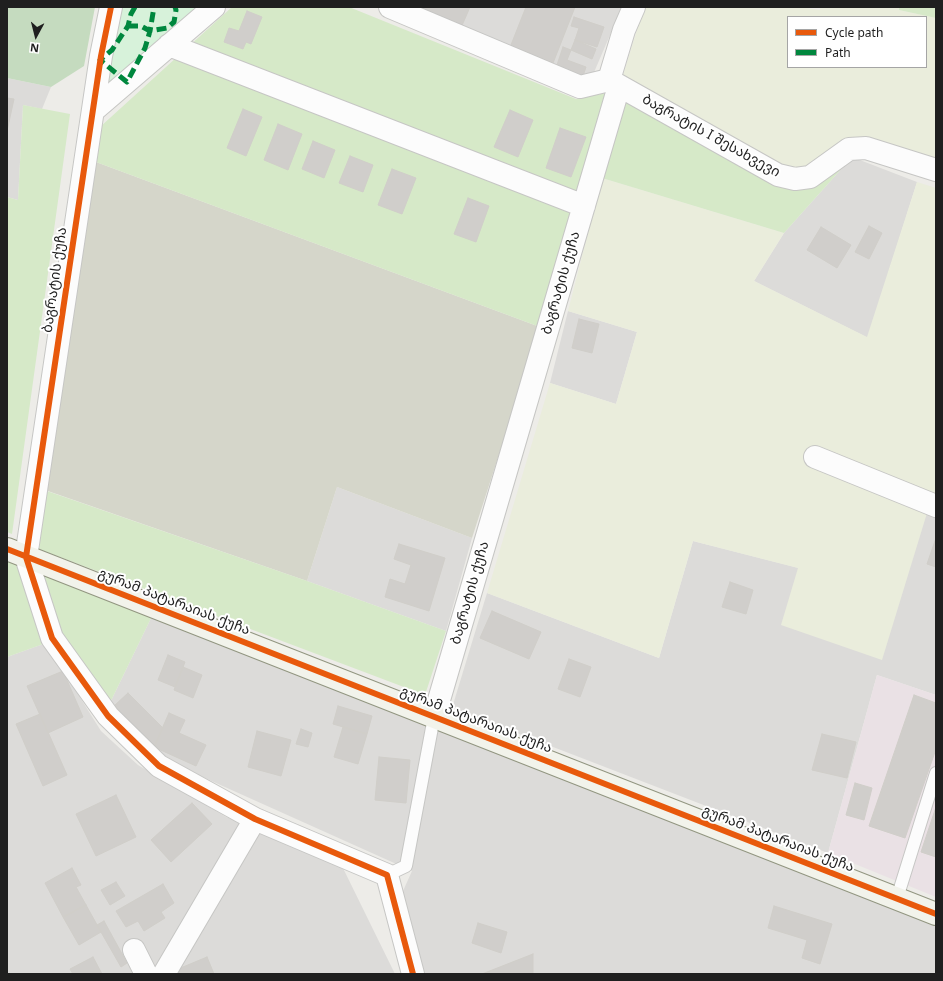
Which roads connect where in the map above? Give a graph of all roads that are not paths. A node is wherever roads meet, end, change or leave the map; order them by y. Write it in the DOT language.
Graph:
graph roads {
  1 [pos="110,7"];
  2 [pos="214,7"];
  3 [pos="390,7"];
  4 [pos="634,7"];
  5 [pos="169,45"];
  6 [pos="614,83"];
  7 [pos="93,111"];
  8 [pos="936,170"];
  9 [pos="584,206"];
  10 [pos="815,457"];
  11 [pos="936,506"];
  12 [pos="17,553"];
  13 [pos="434,717"];
  14 [pos="936,773"];
  15 [pos="255,819"];
  16 [pos="387,876"];
  17 [pos="897,898"];
  18 [pos="936,914"];
  19 [pos="134,950"];
  20 [pos="146,974"];
  21 [pos="164,974"];
  22 [pos="413,974"];
  1 -- 7 [label="street, ბაგრატის ქუჩა"];
  2 -- 5 [label="street"];
  3 -- 6 [label="street"];
  4 -- 6 [label="street, ბაგრატის ქუჩა"];
  5 -- 7 [label="street"];
  5 -- 9 [label="street"];
  6 -- 8 [label="street, ბაგრატის I შესახვევი"];
  6 -- 9 [label="street, ბაგრატის ქუჩა"];
  7 -- 12 [label="street, ბაგრატის ქუჩა"];
  9 -- 13 [label="street, ბაგრატის ქუჩა"];
  10 -- 11 [label="street"];
  12 -- 13 [label="street, გურამ პატარაიას ქუჩა"];
  12 -- 15 [label="street"];
  13 -- 16 [label="lane"];
  13 -- 17 [label="street, გურამ პატარაიას ქუჩა"];
  14 -- 17 [label="lane"];
  15 -- 16 [label="street"];
  15 -- 21 [label="street"];
  16 -- 22 [label="street"];
  17 -- 18 [label="street, გურამ პატარაიას ქუჩა"];
  19 -- 20 [label="street"];
}
